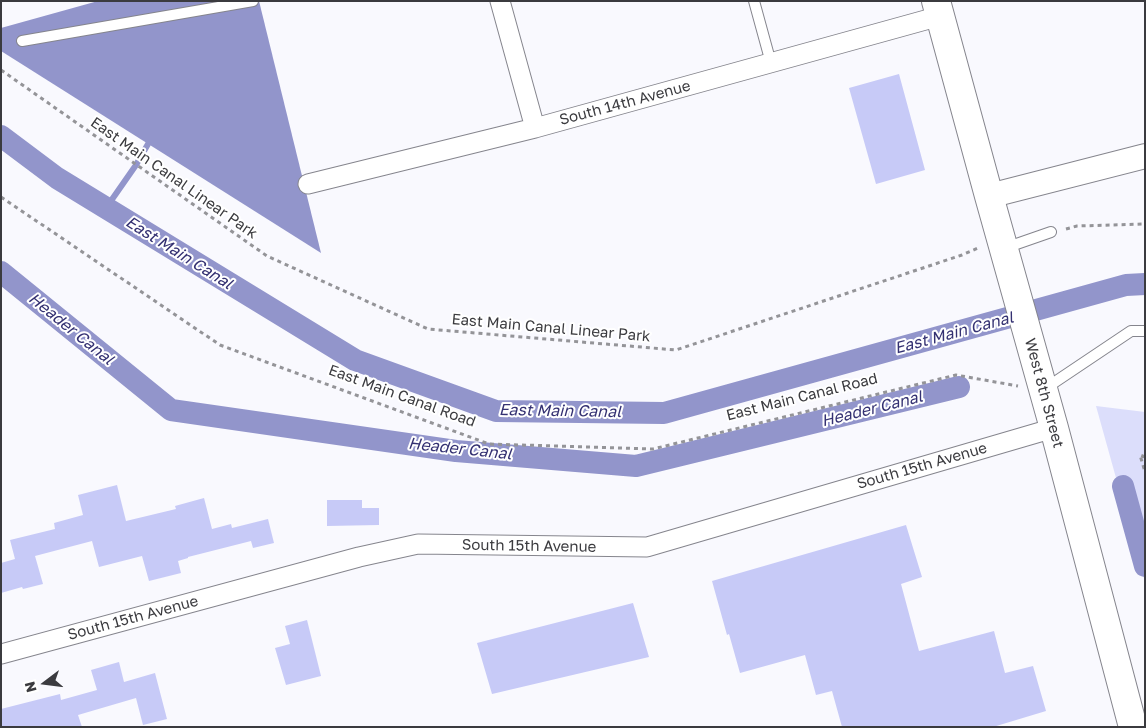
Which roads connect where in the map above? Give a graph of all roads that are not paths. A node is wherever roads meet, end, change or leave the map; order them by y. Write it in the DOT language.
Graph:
graph roads {
  1 [pos="254,1"];
  2 [pos="500,1"];
  3 [pos="754,1"];
  4 [pos="938,9"];
  5 [pos="22,41"];
  6 [pos="771,63"];
  7 [pos="535,128"];
  8 [pos="1145,156"];
  9 [pos="308,184"];
  10 [pos="988,196"];
  11 [pos="1051,232"];
  12 [pos="1002,242"];
  13 [pos="1145,331"];
  14 [pos="1043,390"];
  15 [pos="1054,428"];
  16 [pos="1,654"];
  17 [pos="1133,727"];
  1 -- 5 [label="lane"];
  2 -- 7 [label="street"];
  3 -- 6 [label="lane"];
  4 -- 6 [label="street, South 14th Avenue"];
  4 -- 10 [label="main road, West 8th Street"];
  6 -- 7 [label="street, South 14th Avenue"];
  7 -- 9 [label="street, South 14th Avenue"];
  8 -- 10 [label="street"];
  10 -- 12 [label="main road, West 8th Street"];
  11 -- 12 [label="lane"];
  12 -- 14 [label="main road, West 8th Street"];
  13 -- 14 [label="lane"];
  14 -- 15 [label="main road, West 8th Street"];
  15 -- 16 [label="street, South 15th Avenue"];
  15 -- 17 [label="main road, West 8th Street"];
}
